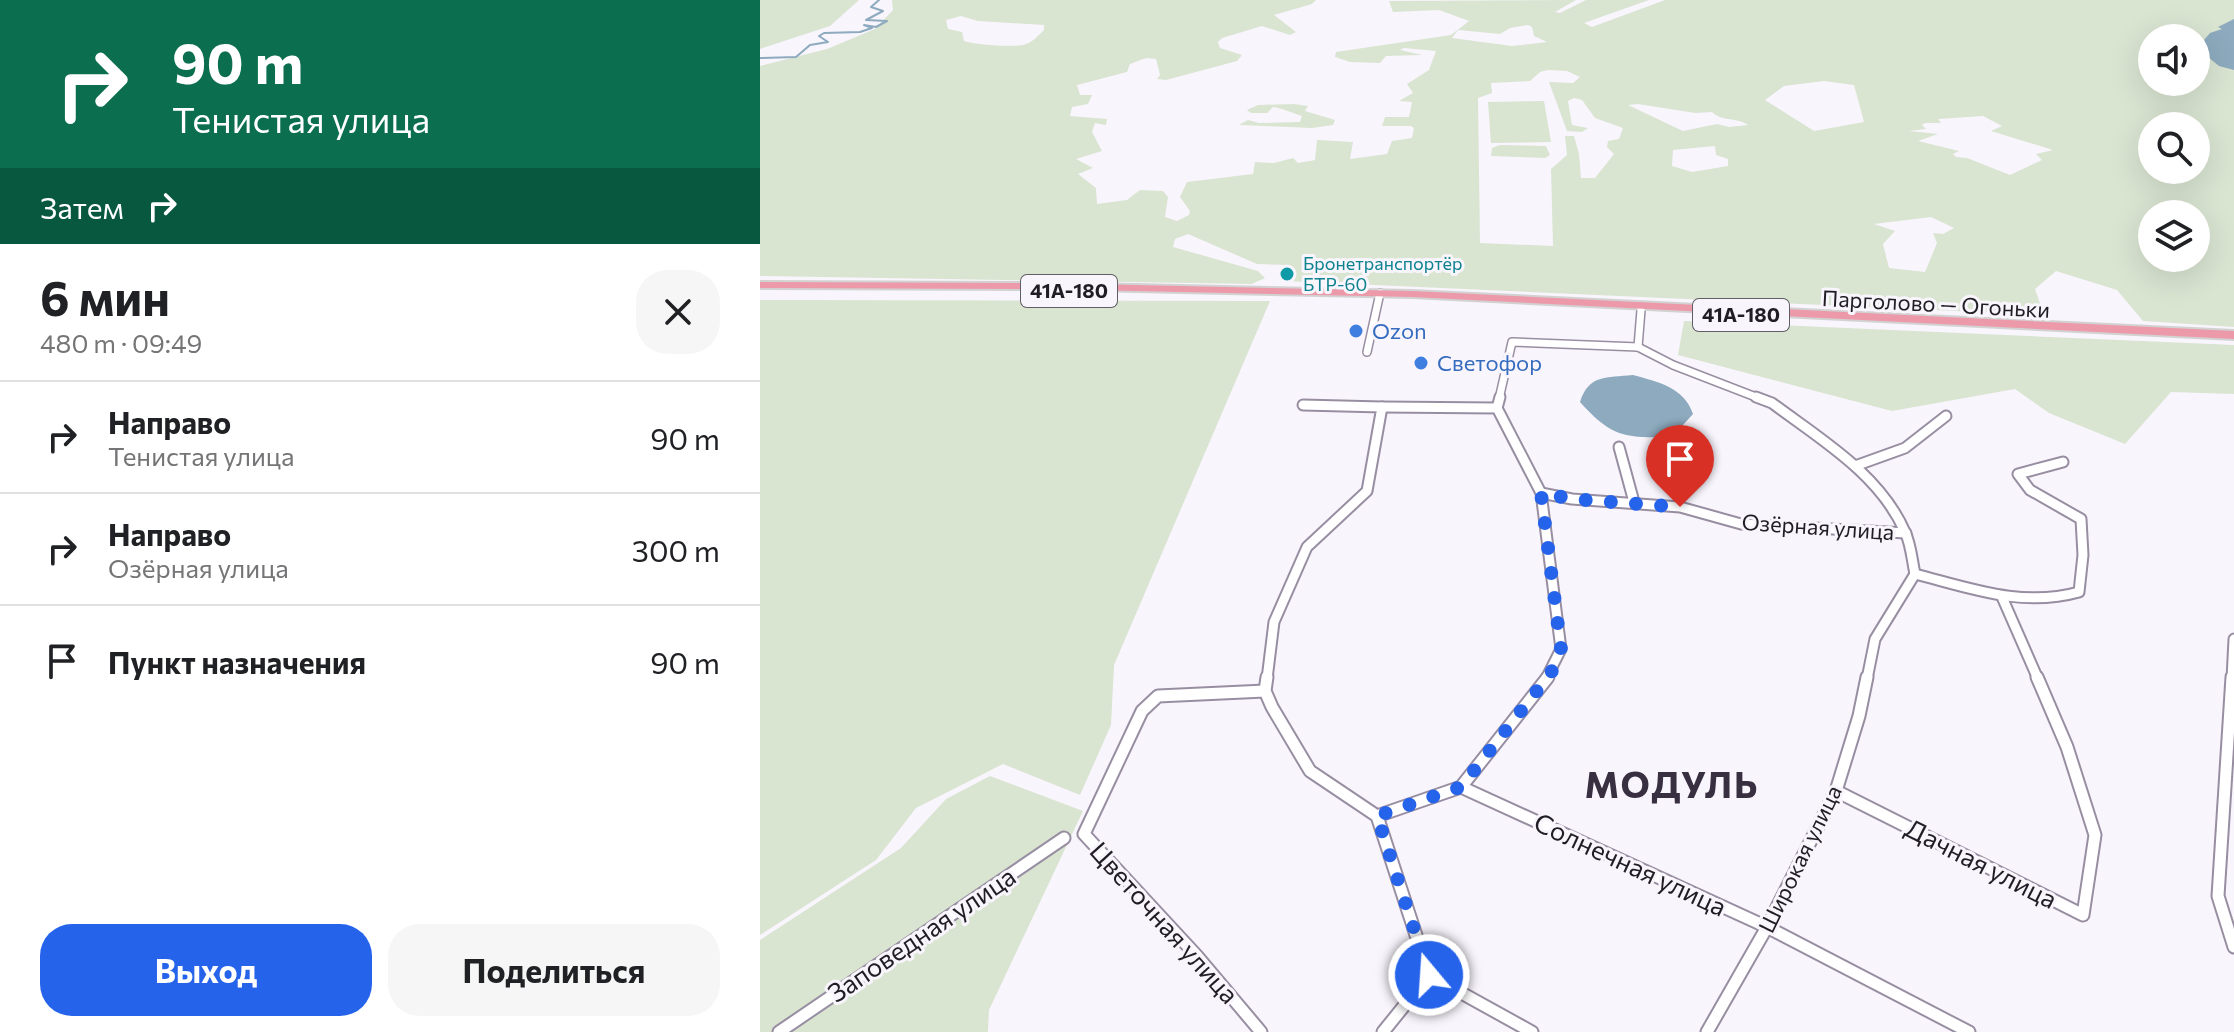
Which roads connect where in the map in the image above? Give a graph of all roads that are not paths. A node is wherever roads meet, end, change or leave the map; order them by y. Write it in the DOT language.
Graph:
graph roads {
  1 [pos="760,288"];
  2 [pos="1379,295"];
  3 [pos="1641,310"];
  4 [pos="2103,330"];
  5 [pos="2234,337"];
  6 [pos="1638,347"];
  7 [pos="1367,352"];
  8 [pos="1303,405"];
  9 [pos="1382,407"];
  10 [pos="1497,408"];
  11 [pos="1946,416"];
  12 [pos="1619,447"];
  13 [pos="2063,462"];
  14 [pos="1855,466"];
  15 [pos="1541,493"];
  16 [pos="1634,502"];
  17 [pos="1906,533"];
  18 [pos="1915,574"];
  19 [pos="2002,597"];
  20 [pos="2234,639"];
  21 [pos="2233,672"];
  22 [pos="1265,691"];
  23 [pos="1461,787"];
  24 [pos="1836,791"];
  25 [pos="1377,816"];
  26 [pos="1064,838"];
  27 [pos="1767,927"];
  28 [pos="2234,947"];
  29 [pos="1429,975"];
  30 [pos="779,1032"];
  31 [pos="1261,1032"];
  32 [pos="1383,1032"];
  33 [pos="1532,1032"];
  34 [pos="1707,1032"];
  35 [pos="1969,1032"];
  1 -- 2 [label="main road, Парголово — Огоньки / 41А-180"];
  2 -- 3 [label="main road, Парголово — Огоньки / 41А-180"];
  2 -- 4 [label="main road, Парголово — Огоньки / 41А-180"];
  2 -- 7 [label="street"];
  3 -- 4 [label="main road, Парголово — Огоньки / 41А-180"];
  3 -- 6 [label="street"];
  4 -- 5 [label="main road, 41А-180"];
  6 -- 10 [label="street"];
  6 -- 14 [label="street"];
  8 -- 9 [label="street"];
  9 -- 10 [label="street"];
  9 -- 22 [label="street"];
  10 -- 15 [label="street"];
  11 -- 14 [label="street"];
  12 -- 16 [label="street"];
  13 -- 19 [label="street"];
  14 -- 17 [label="street"];
  15 -- 16 [label="street, Озёрная улица"];
  15 -- 23 [label="street"];
  16 -- 17 [label="street, Озёрная улица"];
  17 -- 18 [label="street"];
  18 -- 19 [label="street"];
  18 -- 24 [label="street, Широкая улица"];
  19 -- 24 [label="street, Дачная улица"];
  20 -- 21 [label="street"];
  21 -- 28 [label="street"];
  22 -- 25 [label="street"];
  22 -- 31 [label="street, Цветочная улица"];
  23 -- 25 [label="street"];
  23 -- 27 [label="street, Солнечная улица"];
  24 -- 27 [label="street, Широкая улица"];
  25 -- 29 [label="street"];
  26 -- 30 [label="street, Заповедная улица"];
  27 -- 34 [label="street, Широкая улица"];
  27 -- 35 [label="street, Солнечная улица"];
  29 -- 32 [label="street"];
  29 -- 33 [label="street"];
}
